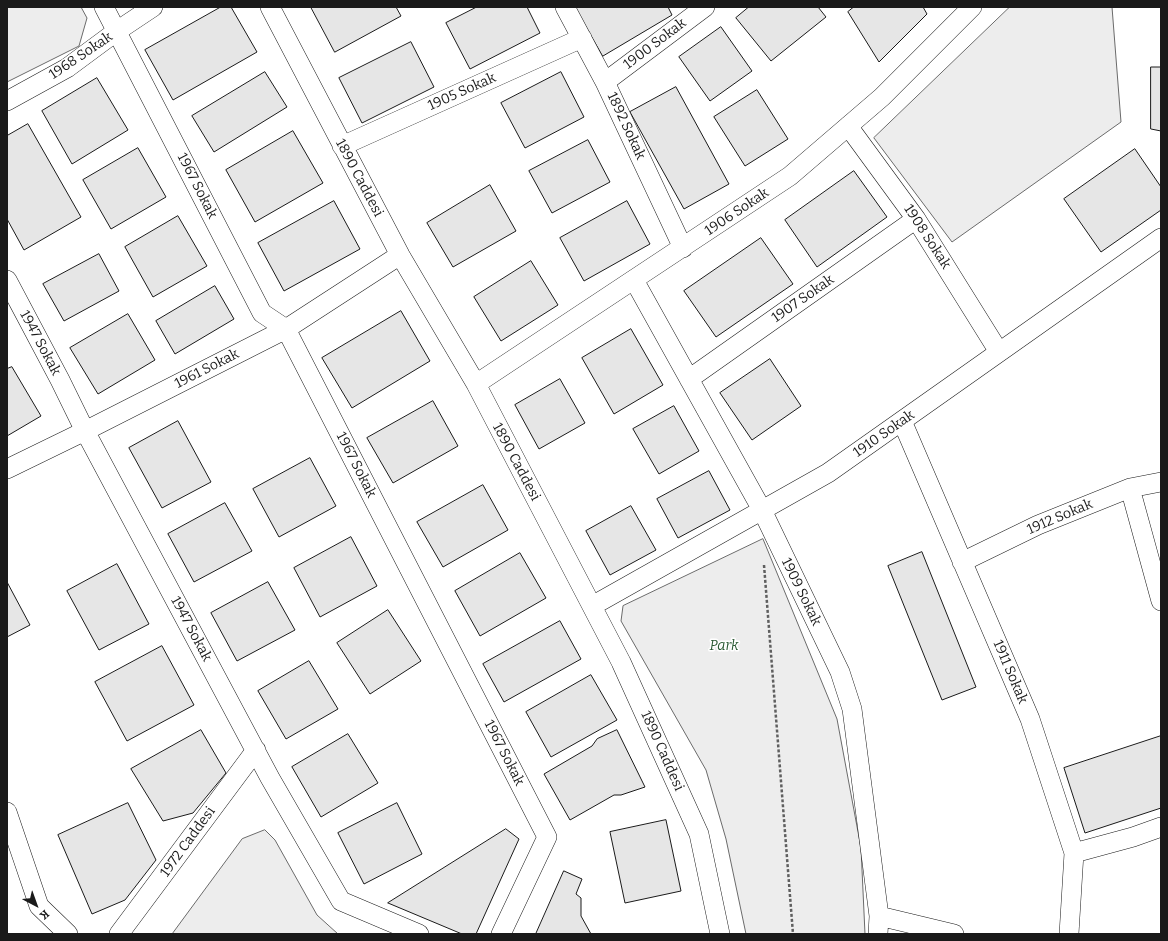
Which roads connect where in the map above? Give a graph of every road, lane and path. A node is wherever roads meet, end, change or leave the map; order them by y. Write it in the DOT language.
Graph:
graph roads {
  1 [pos="104,7"];
  2 [pos="153,7"];
  3 [pos="270,7"];
  4 [pos="565,7"];
  5 [pos="705,7"];
  6 [pos="972,7"];
  7 [pos="117,31"];
  8 [pos="582,38"];
  9 [pos="605,82"];
  10 [pos="7,101"];
  11 [pos="848,126"];
  12 [pos="342,146"];
  13 [pos="916,219"];
  14 [pos="1161,238"];
  15 [pos="683,248"];
  16 [pos="400,255"];
  17 [pos="7,280"];
  18 [pos="634,280"];
  19 [pos="286,329"];
  20 [pos="999,352"];
  21 [pos="689,379"];
  22 [pos="476,384"];
  23 [pos="902,421"];
  24 [pos="85,431"];
  25 [pos="7,469"];
  26 [pos="1161,482"];
  27 [pos="1130,488"];
  28 [pos="762,510"];
  29 [pos="764,557"];
  30 [pos="962,562"];
  31 [pos="1161,601"];
  32 [pos="592,606"];
  33 [pos="256,750"];
  34 [pos="7,812"];
  35 [pos="1161,827"];
  36 [pos="1074,853"];
  37 [pos="879,925"];
  38 [pos="68,934"];
  39 [pos="120,934"];
  40 [pos="419,934"];
  41 [pos="501,934"];
  42 [pos="720,934"];
  43 [pos="794,934"];
  44 [pos="954,934"];
  45 [pos="1069,934"];
  1 -- 7 [label="street, 1967 Sokak"];
  2 -- 7 [label="street, 1968 Sokak"];
  3 -- 12 [label="street, 1890 Caddesi"];
  4 -- 8 [label="street, 1892 Sokak"];
  5 -- 9 [label="street, 1900 Sokak"];
  6 -- 11 [label="street, 1906 Sokak"];
  7 -- 10 [label="street, 1968 Sokak"];
  7 -- 19 [label="street, 1967 Sokak"];
  8 -- 9 [label="street, 1892 Sokak"];
  8 -- 12 [label="street, 1905 Sokak"];
  9 -- 15 [label="street, 1892 Sokak"];
  11 -- 13 [label="street, 1908 Sokak"];
  11 -- 15 [label="street, 1906 Sokak"];
  12 -- 16 [label="street, 1890 Caddesi"];
  13 -- 20 [label="street, 1908 Sokak"];
  13 -- 21 [label="street, 1907 Sokak"];
  14 -- 20 [label="street, 1910 Sokak"];
  15 -- 18 [label="street, 1906 Sokak"];
  16 -- 19 [label="street, 1961 Sokak"];
  16 -- 22 [label="street, 1890 Caddesi"];
  17 -- 24 [label="street, 1947 Sokak"];
  18 -- 21 [label="street, 1909 Sokak"];
  18 -- 22 [label="street, 1906 Sokak"];
  19 -- 24 [label="street, 1961 Sokak"];
  19 -- 41 [label="street, 1967 Sokak"];
  20 -- 23 [label="street, 1910 Sokak"];
  21 -- 28 [label="street, 1909 Sokak"];
  22 -- 32 [label="street, 1890 Caddesi"];
  23 -- 28 [label="street, 1910 Sokak"];
  23 -- 30 [label="street, 1911 Sokak"];
  24 -- 25 [label="street, 1961 Sokak"];
  24 -- 33 [label="street, 1947 Sokak"];
  26 -- 27 [label="street, 1912 Sokak"];
  27 -- 30 [label="street, 1912 Sokak"];
  27 -- 31 [label="street"];
  28 -- 32 [label="street, 1910 Sokak"];
  28 -- 37 [label="street, 1909 Sokak"];
  29 -- 43 [label="path"];
  30 -- 36 [label="street, 1911 Sokak"];
  32 -- 42 [label="street, 1890 Caddesi"];
  33 -- 39 [label="street, 1972 Caddesi"];
  33 -- 40 [label="street, 1947 Sokak"];
  34 -- 38 [label="street"];
  35 -- 36 [label="street"];
  36 -- 45 [label="street, 1911 Sokak"];
  37 -- 44 [label="street"];
}
